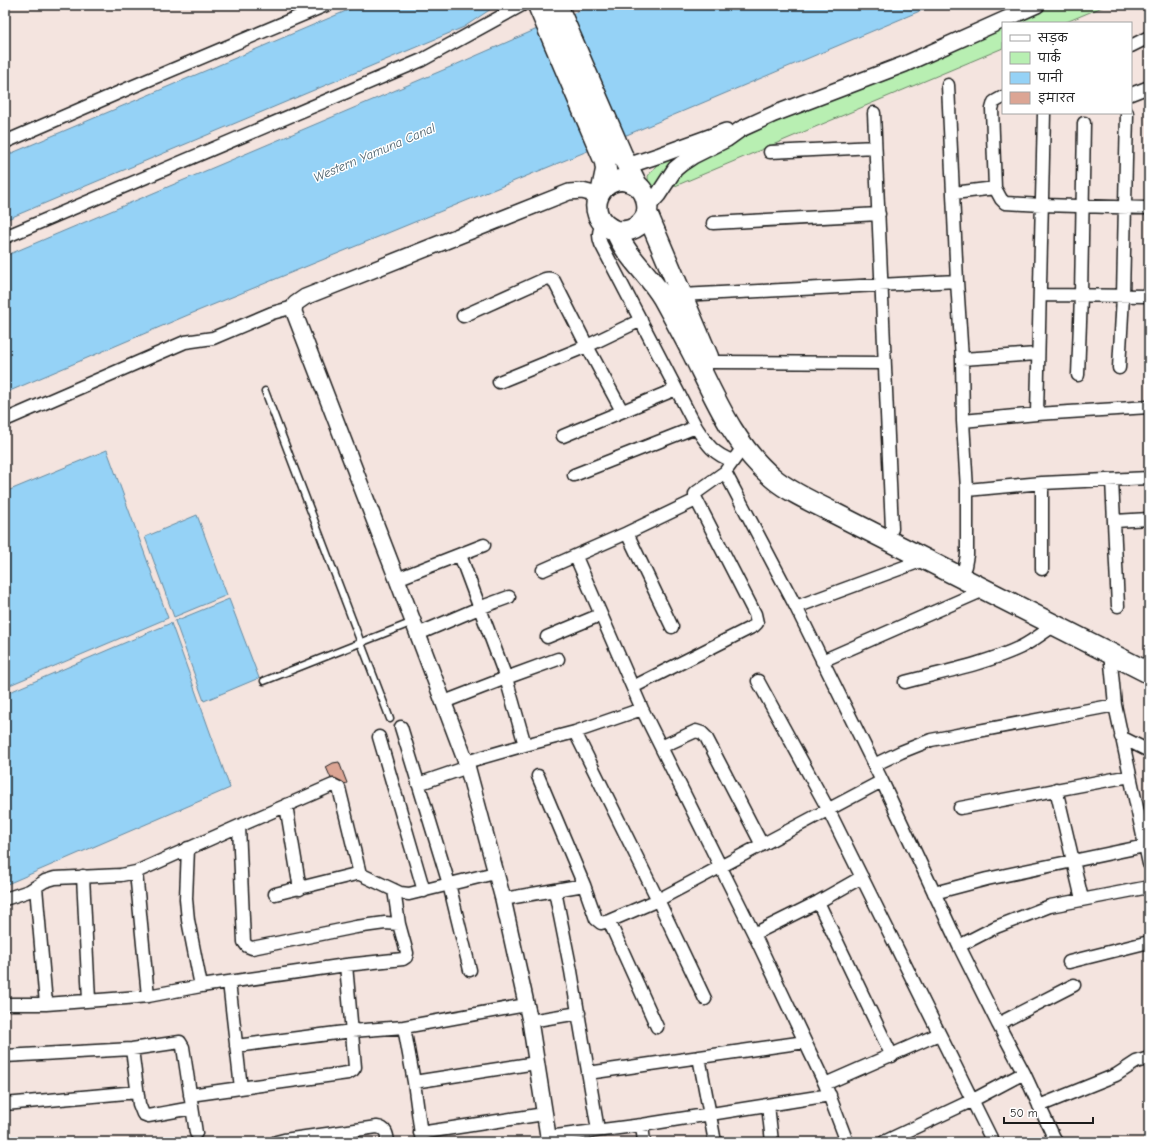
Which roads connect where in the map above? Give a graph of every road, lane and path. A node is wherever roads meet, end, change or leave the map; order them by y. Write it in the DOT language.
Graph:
graph roads {
  1 [pos="326,5"];
  2 [pos="522,5"];
  3 [pos="538,5"];
  4 [pos="557,5"];
  5 [pos="1037,5"];
  6 [pos="1149,37"];
  7 [pos="1132,46"];
  8 [pos="948,85"];
  9 [pos="1149,87"];
  10 [pos="1132,94"];
  11 [pos="1002,98"];
  12 [pos="874,113"];
  13 [pos="1044,114"];
  14 [pos="1127,114"];
  15 [pos="1084,123"];
  16 [pos="740,129"];
  17 [pos="5,142"];
  18 [pos="875,147"];
  19 [pos="770,152"];
  20 [pos="618,161"];
  21 [pos="637,185"];
  22 [pos="995,188"];
  23 [pos="600,192"];
  24 [pos="954,193"];
  25 [pos="1042,205"];
  26 [pos="1084,206"];
  27 [pos="1124,207"];
  28 [pos="1149,208"];
  29 [pos="647,210"];
  30 [pos="879,214"];
  31 [pos="713,223"];
  32 [pos="609,228"];
  33 [pos="5,237"];
  34 [pos="957,281"];
  35 [pos="882,285"];
  36 [pos="681,295"];
  37 [pos="1040,295"];
  38 [pos="1082,296"];
  39 [pos="1123,296"];
  40 [pos="1149,296"];
  41 [pos="294,307"];
  42 [pos="463,316"];
  43 [pos="641,320"];
  44 [pos="587,346"];
  45 [pos="1037,354"];
  46 [pos="962,358"];
  47 [pos="711,362"];
  48 [pos="884,363"];
  49 [pos="1119,368"];
  50 [pos="1078,375"];
  51 [pos="499,382"];
  52 [pos="676,389"];
  53 [pos="266,391"];
  54 [pos="1149,407"];
  55 [pos="622,412"];
  56 [pos="1037,414"];
  57 [pos="5,420"];
  58 [pos="963,421"];
  59 [pos="696,427"];
  60 [pos="563,436"];
  61 [pos="739,454"];
  62 [pos="725,472"];
  63 [pos="574,475"];
  64 [pos="1149,478"];
  65 [pos="1112,480"];
  66 [pos="1042,484"];
  67 [pos="967,490"];
  68 [pos="696,500"];
  69 [pos="1149,519"];
  70 [pos="1115,521"];
  71 [pos="892,529"];
  72 [pos="627,534"];
  73 [pos="484,545"];
  74 [pos="460,555"];
  75 [pos="576,556"];
  76 [pos="926,559"];
  77 [pos="1042,569"];
  78 [pos="544,570"];
  79 [pos="963,572"];
  80 [pos="397,579"];
  81 [pos="984,590"];
  82 [pos="509,598"];
  83 [pos="1118,606"];
  84 [pos="796,607"];
  85 [pos="479,608"];
  86 [pos="600,615"];
  87 [pos="1055,625"];
  88 [pos="672,627"];
  89 [pos="416,628"];
  90 [pos="547,637"];
  91 [pos="361,643"];
  92 [pos="1110,653"];
  93 [pos="558,659"];
  94 [pos="1149,660"];
  95 [pos="822,661"];
  96 [pos="1149,673"];
  97 [pos="506,678"];
  98 [pos="264,681"];
  99 [pos="758,681"];
  100 [pos="905,682"];
  101 [pos="633,687"];
  102 [pos="444,702"];
  103 [pos="1115,705"];
  104 [pos="642,709"];
  105 [pos="390,719"];
  106 [pos="401,727"];
  107 [pos="575,732"];
  108 [pos="379,737"];
  109 [pos="1121,737"];
  110 [pos="525,745"];
  111 [pos="661,747"];
  112 [pos="1149,751"];
  113 [pos="467,765"];
  114 [pos="874,765"];
  115 [pos="538,776"];
  116 [pos="1130,776"];
  117 [pos="882,781"];
  118 [pos="418,784"];
  119 [pos="1056,789"];
  120 [pos="286,805"];
  121 [pos="960,808"];
  122 [pos="828,810"];
  123 [pos="239,826"];
  124 [pos="1146,840"];
  125 [pos="762,845"];
  126 [pos="188,848"];
  127 [pos="1074,861"];
  128 [pos="1149,864"];
  129 [pos="721,867"];
  130 [pos="136,872"];
  131 [pos="495,873"];
  132 [pos="360,874"];
  133 [pos="83,876"];
  134 [pos="862,877"];
  135 [pos="449,884"];
  136 [pos="584,885"];
  137 [pos="36,887"];
  138 [pos="1149,887"];
  139 [pos="300,888"];
  140 [pos="394,890"];
  141 [pos="424,891"];
  142 [pos="555,891"];
  143 [pos="934,893"];
  144 [pos="275,894"];
  145 [pos="5,899"];
  146 [pos="1082,899"];
  147 [pos="503,900"];
  148 [pos="658,900"];
  149 [pos="818,902"];
  150 [pos="609,921"];
  151 [pos="399,924"];
  152 [pos="754,934"];
  153 [pos="1149,942"];
  154 [pos="959,946"];
  155 [pos="1069,962"];
  156 [pos="346,965"];
  157 [pos="470,970"];
  158 [pos="229,982"];
  159 [pos="1074,985"];
  160 [pos="201,986"];
  161 [pos="148,996"];
  162 [pos="705,999"];
  163 [pos="89,1000"];
  164 [pos="5,1004"];
  165 [pos="46,1004"];
  166 [pos="526,1005"];
  167 [pos="579,1013"];
  168 [pos="530,1021"];
  169 [pos="998,1024"];
  170 [pos="404,1027"];
  171 [pos="656,1027"];
  172 [pos="352,1031"];
  173 [pos="939,1034"];
  174 [pos="805,1042"];
  175 [pos="236,1046"];
  176 [pos="132,1049"];
  177 [pos="5,1056"];
  178 [pos="892,1056"];
  179 [pos="699,1057"];
  180 [pos="1149,1058"];
  181 [pos="536,1063"];
  182 [pos="588,1073"];
  183 [pos="1024,1073"];
  184 [pos="414,1082"];
  185 [pos="241,1088"];
  186 [pos="828,1090"];
  187 [pos="137,1092"];
  188 [pos="190,1096"];
  189 [pos="973,1100"];
  190 [pos="5,1104"];
  191 [pos="768,1105"];
  192 [pos="1039,1106"];
  193 [pos="192,1108"];
  194 [pos="544,1114"];
  195 [pos="710,1115"];
  196 [pos="642,1126"];
  197 [pos="598,1130"];
  198 [pos="196,1133"];
  199 [pos="421,1137"];
  200 [pos="549,1140"];
  201 [pos="276,1142"];
  202 [pos="388,1142"];
  203 [pos="644,1142"];
  204 [pos="715,1142"];
  205 [pos="772,1142"];
  206 [pos="847,1142"];
  207 [pos="884,1142"];
  208 [pos="993,1142"];
  209 [pos="1056,1142"];
  1 -- 17 [label="street"];
  2 -- 33 [label="street"];
  3 -- 20 [label="highway"];
  4 -- 20 [label="highway"];
  5 -- 16 [label="street"];
  6 -- 7 [label="street"];
  8 -- 24 [label="street"];
  9 -- 10 [label="street"];
  11 -- 22 [label="street"];
  12 -- 18 [label="street"];
  13 -- 25 [label="street"];
  14 -- 27 [label="street"];
  15 -- 26 [label="street"];
  16 -- 20 [label="street"];
  16 -- 29 [label="street"];
  18 -- 19 [label="street"];
  18 -- 30 [label="street"];
  20 -- 21 [label="highway"];
  20 -- 23 [label="highway"];
  21 -- 23 [label="highway"];
  21 -- 29 [label="highway"];
  22 -- 24 [label="street"];
  22 -- 25 [label="street"];
  23 -- 32 [label="highway"];
  23 -- 41 [label="street"];
  24 -- 34 [label="street"];
  25 -- 26 [label="street"];
  25 -- 37 [label="street"];
  26 -- 27 [label="street"];
  26 -- 38 [label="street"];
  27 -- 28 [label="street"];
  27 -- 39 [label="street"];
  29 -- 32 [label="highway"];
  29 -- 36 [label="highway"];
  30 -- 31 [label="street"];
  30 -- 35 [label="street"];
  32 -- 43 [label="street"];
  32 -- 61 [label="highway"];
  34 -- 35 [label="street"];
  34 -- 46 [label="street"];
  35 -- 36 [label="street"];
  35 -- 48 [label="street"];
  36 -- 47 [label="highway"];
  37 -- 38 [label="street"];
  37 -- 45 [label="street"];
  38 -- 39 [label="street"];
  38 -- 50 [label="street"];
  39 -- 40 [label="street"];
  39 -- 49 [label="street"];
  41 -- 57 [label="street"];
  41 -- 80 [label="street"];
  42 -- 44 [label="street"];
  43 -- 44 [label="street"];
  43 -- 52 [label="street"];
  44 -- 51 [label="street"];
  44 -- 55 [label="street"];
  45 -- 46 [label="street"];
  45 -- 56 [label="street"];
  46 -- 58 [label="street"];
  47 -- 48 [label="street"];
  47 -- 71 [label="highway"];
  48 -- 71 [label="street"];
  52 -- 55 [label="street"];
  52 -- 59 [label="street"];
  53 -- 91 [label="lane"];
  54 -- 56 [label="street"];
  55 -- 60 [label="street"];
  56 -- 58 [label="street"];
  58 -- 67 [label="street"];
  59 -- 61 [label="street"];
  59 -- 63 [label="street"];
  61 -- 62 [label="street"];
  61 -- 76 [label="highway"];
  62 -- 68 [label="street"];
  62 -- 84 [label="street"];
  64 -- 65 [label="street"];
  65 -- 66 [label="street"];
  65 -- 70 [label="street"];
  66 -- 67 [label="street"];
  66 -- 77 [label="street"];
  67 -- 79 [label="street"];
  68 -- 72 [label="street"];
  68 -- 101 [label="street"];
  69 -- 70 [label="street"];
  70 -- 83 [label="street"];
  71 -- 79 [label="highway"];
  72 -- 75 [label="street"];
  72 -- 88 [label="street"];
  73 -- 74 [label="street"];
  74 -- 80 [label="street"];
  74 -- 85 [label="street"];
  75 -- 78 [label="street"];
  75 -- 86 [label="street"];
  76 -- 79 [label="highway"];
  76 -- 84 [label="street"];
  79 -- 81 [label="highway"];
  79 -- 94 [label="highway"];
  80 -- 89 [label="street"];
  81 -- 87 [label="highway"];
  81 -- 95 [label="street"];
  82 -- 85 [label="street"];
  84 -- 95 [label="street"];
  85 -- 89 [label="street"];
  85 -- 97 [label="street"];
  86 -- 90 [label="street"];
  86 -- 101 [label="street"];
  87 -- 92 [label="highway"];
  87 -- 100 [label="street"];
  89 -- 91 [label="lane"];
  89 -- 102 [label="street"];
  91 -- 98 [label="lane"];
  91 -- 105 [label="lane"];
  92 -- 96 [label="highway"];
  92 -- 103 [label="street"];
  93 -- 97 [label="street"];
  95 -- 114 [label="street"];
  97 -- 102 [label="street"];
  97 -- 110 [label="street"];
  99 -- 122 [label="street"];
  101 -- 104 [label="street"];
  102 -- 113 [label="street"];
  103 -- 109 [label="street"];
  103 -- 114 [label="street"];
  104 -- 107 [label="street"];
  104 -- 111 [label="street"];
  106 -- 118 [label="street"];
  107 -- 110 [label="street"];
  107 -- 148 [label="street"];
  108 -- 141 [label="street"];
  109 -- 112 [label="street"];
  109 -- 116 [label="street"];
  110 -- 113 [label="street"];
  111 -- 125 [label="street"];
  111 -- 129 [label="street"];
  113 -- 118 [label="street"];
  113 -- 131 [label="street"];
  114 -- 117 [label="street"];
  115 -- 136 [label="street"];
  116 -- 119 [label="street"];
  116 -- 124 [label="street"];
  117 -- 122 [label="street"];
  117 -- 143 [label="street"];
  118 -- 135 [label="street"];
  119 -- 121 [label="street"];
  119 -- 127 [label="street"];
  120 -- 123 [label="street"];
  120 -- 132 [label="street"];
  120 -- 139 [label="street"];
  122 -- 125 [label="street"];
  122 -- 134 [label="street"];
  123 -- 126 [label="street"];
  123 -- 151 [label="street"];
  124 -- 127 [label="street"];
  124 -- 128 [label="street"];
  125 -- 129 [label="street"];
  126 -- 130 [label="street"];
  126 -- 160 [label="street"];
  127 -- 143 [label="street"];
  127 -- 146 [label="street"];
  129 -- 148 [label="street"];
  129 -- 152 [label="street"];
  130 -- 133 [label="street"];
  130 -- 161 [label="street"];
  131 -- 135 [label="street"];
  131 -- 147 [label="street"];
  132 -- 139 [label="street"];
  132 -- 140 [label="street"];
  133 -- 137 [label="street"];
  133 -- 163 [label="street"];
  134 -- 149 [label="street"];
  134 -- 173 [label="street"];
  135 -- 141 [label="street"];
  135 -- 157 [label="street"];
  136 -- 142 [label="street"];
  136 -- 150 [label="street"];
  137 -- 145 [label="street"];
  137 -- 165 [label="street"];
  138 -- 146 [label="street"];
  139 -- 144 [label="street"];
  140 -- 141 [label="street"];
  140 -- 151 [label="street"];
  142 -- 147 [label="street"];
  142 -- 167 [label="street"];
  143 -- 154 [label="street"];
  146 -- 154 [label="street"];
  147 -- 166 [label="street"];
  148 -- 150 [label="street"];
  148 -- 162 [label="street"];
  149 -- 152 [label="street"];
  149 -- 178 [label="street"];
  150 -- 171 [label="street"];
  151 -- 156 [label="street"];
  152 -- 174 [label="street"];
  153 -- 155 [label="street"];
  154 -- 169 [label="street"];
  156 -- 158 [label="street"];
  156 -- 172 [label="street"];
  158 -- 160 [label="street"];
  158 -- 175 [label="street"];
  159 -- 169 [label="street"];
  160 -- 161 [label="street"];
  161 -- 163 [label="street"];
  163 -- 165 [label="street"];
  164 -- 165 [label="street"];
  166 -- 168 [label="street"];
  166 -- 170 [label="street"];
  167 -- 168 [label="street"];
  167 -- 182 [label="street"];
  168 -- 181 [label="street"];
  169 -- 183 [label="street"];
  170 -- 172 [label="street"];
  170 -- 184 [label="street"];
  172 -- 175 [label="street"];
  172 -- 185 [label="street"];
  173 -- 178 [label="street"];
  173 -- 189 [label="street"];
  174 -- 179 [label="street"];
  174 -- 186 [label="street"];
  175 -- 185 [label="street"];
  176 -- 177 [label="street"];
  176 -- 187 [label="street"];
  176 -- 188 [label="street"];
  178 -- 186 [label="street"];
  179 -- 182 [label="street"];
  179 -- 195 [label="street"];
  180 -- 192 [label="street"];
  181 -- 184 [label="street"];
  181 -- 194 [label="street"];
  182 -- 197 [label="street"];
  183 -- 189 [label="street"];
  183 -- 192 [label="street"];
  184 -- 199 [label="street"];
  185 -- 188 [label="street"];
  186 -- 191 [label="street"];
  186 -- 206 [label="street"];
  187 -- 190 [label="street"];
  187 -- 193 [label="street"];
  188 -- 193 [label="street"];
  189 -- 207 [label="street"];
  189 -- 208 [label="street"];
  191 -- 195 [label="street"];
  191 -- 205 [label="street"];
  192 -- 209 [label="street"];
  193 -- 198 [label="street"];
  194 -- 199 [label="street"];
  194 -- 200 [label="street"];
  195 -- 196 [label="street"];
  195 -- 204 [label="street"];
  196 -- 197 [label="street"];
  196 -- 203 [label="street"];
  197 -- 200 [label="street"];
  201 -- 202 [label="street"];
}
